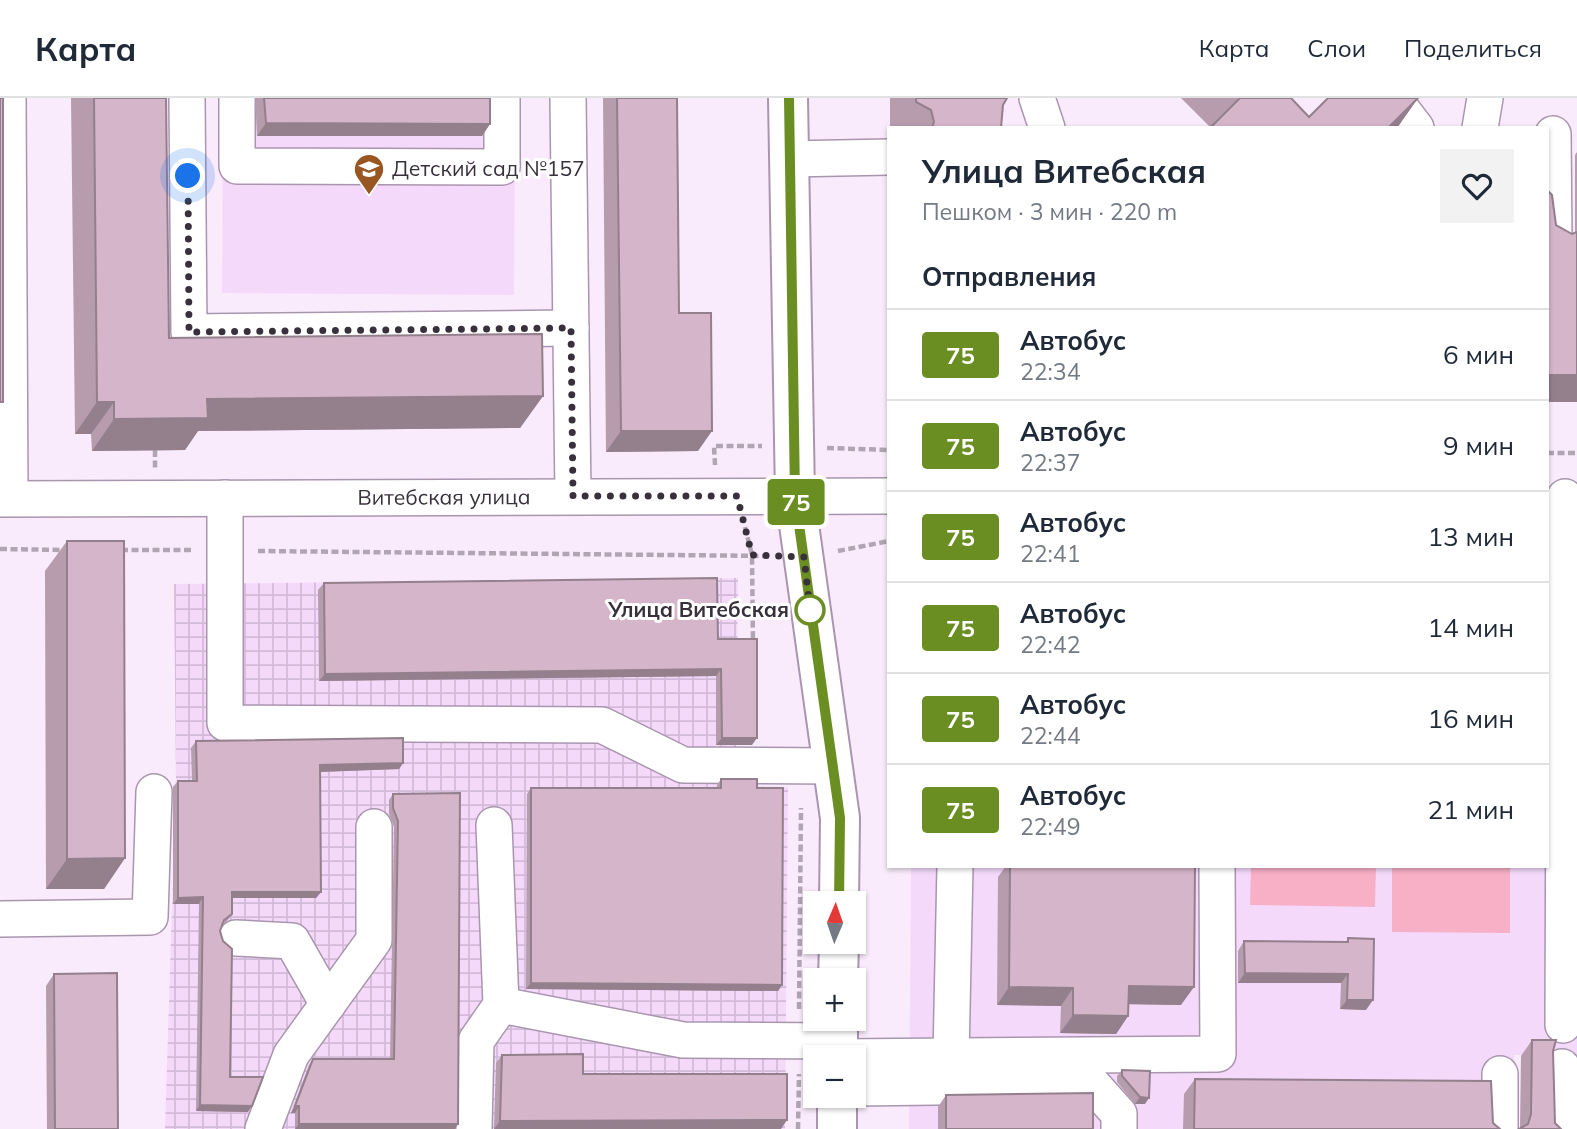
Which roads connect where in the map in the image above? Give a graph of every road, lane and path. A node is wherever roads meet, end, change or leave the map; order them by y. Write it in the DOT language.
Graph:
graph roads {
  1 [pos="8,98"];
  2 [pos="187,98"];
  3 [pos="237,98"];
  4 [pos="502,98"];
  5 [pos="568,98"];
  6 [pos="789,98"];
  7 [pos="1037,98"];
  8 [pos="1392,98"];
  9 [pos="1485,98"];
  10 [pos="1046,126"];
  11 [pos="1414,126"];
  12 [pos="1480,126"];
  13 [pos="1559,134"];
  14 [pos="887,157"];
  15 [pos="789,159"];
  16 [pos="1554,241"];
  17 [pos="571,328"];
  18 [pos="726,446"];
  19 [pos="753,446"];
  20 [pos="155,450"];
  21 [pos="1549,453"];
  22 [pos="1577,453"];
  23 [pos="155,472"];
  24 [pos="573,496"];
  25 [pos="737,496"];
  26 [pos="795,496"];
  27 [pos="887,496"];
  28 [pos="1563,496"];
  29 [pos="5,498"];
  30 [pos="225,498"];
  31 [pos="887,541"];
  32 [pos="0,549"];
  33 [pos="66,550"];
  34 [pos="119,550"];
  35 [pos="225,551"];
  36 [pos="752,555"];
  37 [pos="804,557"];
  38 [pos="754,652"];
  39 [pos="786,765"];
  40 [pos="833,766"];
  41 [pos="154,792"];
  42 [pos="494,825"];
  43 [pos="374,827"];
  44 [pos="956,868"];
  45 [pos="1217,868"];
  46 [pos="839,891"];
  47 [pos="0,919"];
  48 [pos="236,937"];
  49 [pos="328,1004"];
  50 [pos="500,1005"];
  51 [pos="1563,1025"];
  52 [pos="799,1041"];
  53 [pos="838,1043"];
  54 [pos="951,1057"];
  55 [pos="1562,1067"];
  56 [pos="1500,1074"];
  57 [pos="866,1088"];
  58 [pos="837,1108"];
  59 [pos="263,1129"];
  60 [pos="474,1129"];
  61 [pos="798,1129"];
  62 [pos="837,1129"];
  63 [pos="1119,1129"];
  64 [pos="1500,1129"];
  65 [pos="1562,1129"];
  1 -- 29 [label="street"];
  2 -- 17 [label="street"];
  3 -- 4 [label="street"];
  5 -- 17 [label="street"];
  6 -- 15 [label="main road"];
  7 -- 10 [label="street"];
  8 -- 11 [label="street"];
  9 -- 12 [label="street"];
  13 -- 16 [label="street"];
  14 -- 15 [label="street"];
  15 -- 26 [label="main road"];
  17 -- 24 [label="street"];
  18 -- 19 [label="path"];
  20 -- 23 [label="path"];
  21 -- 22 [label="path"];
  24 -- 25 [label="street, Витебская улица"];
  24 -- 30 [label="street, Витебская улица"];
  25 -- 26 [label="street, Витебская улица"];
  25 -- 36 [label="path"];
  26 -- 27 [label="street, Витебская улица"];
  26 -- 37 [label="main road"];
  28 -- 51 [label="street"];
  29 -- 30 [label="street, Витебская улица"];
  30 -- 35 [label="street"];
  31 -- 37 [label="path"];
  32 -- 33 [label="path"];
  34 -- 35 [label="path"];
  35 -- 36 [label="path"];
  35 -- 39 [label="street"];
  36 -- 37 [label="path"];
  36 -- 38 [label="path"];
  37 -- 40 [label="main road"];
  39 -- 40 [label="street"];
  39 -- 52 [label="path"];
  40 -- 46 [label="main road"];
  41 -- 47 [label="street"];
  42 -- 50 [label="street"];
  43 -- 49 [label="street"];
  44 -- 54 [label="street"];
  45 -- 54 [label="street"];
  48 -- 49 [label="street"];
  49 -- 59 [label="street"];
  50 -- 52 [label="street"];
  50 -- 60 [label="street"];
  52 -- 53 [label="street"];
  52 -- 61 [label="path"];
  53 -- 54 [label="street"];
  55 -- 65 [label="street"];
  56 -- 64 [label="street"];
  57 -- 63 [label="street"];
  58 -- 62 [label="main road"];
}
